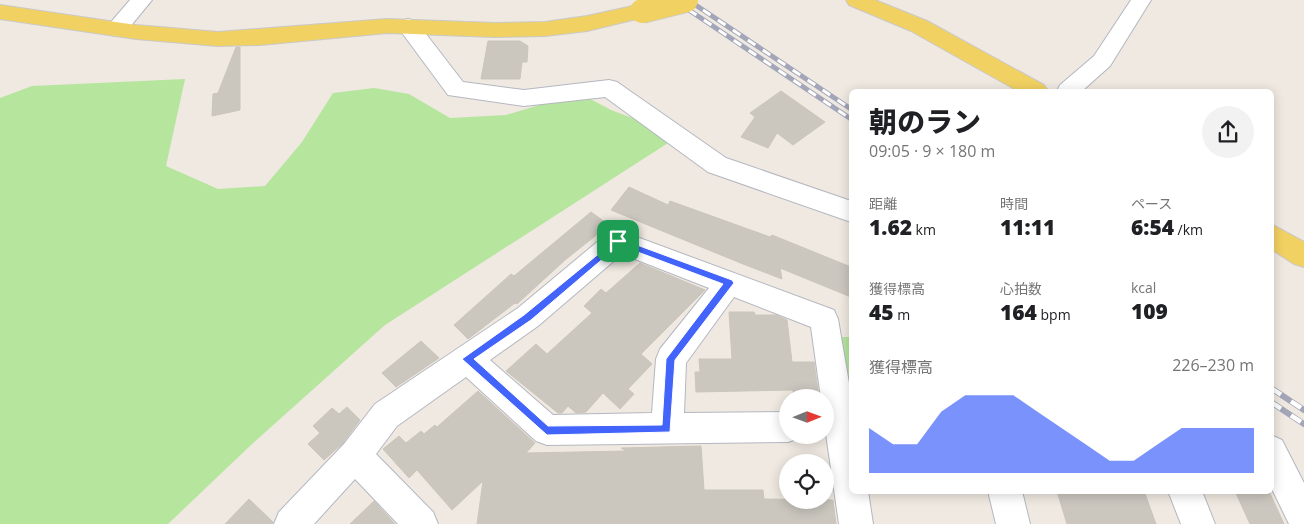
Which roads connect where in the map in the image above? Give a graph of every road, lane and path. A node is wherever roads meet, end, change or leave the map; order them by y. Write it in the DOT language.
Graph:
graph roads {
  1 [pos="142,0"];
  2 [pos="686,0"];
  3 [pos="856,0"];
  4 [pos="1141,0"];
  5 [pos="0,12"];
  6 [pos="408,26"];
  7 [pos="116,28"];
  8 [pos="1032,89"];
  9 [pos="1070,89"];
  10 [pos="849,211"];
  11 [pos="1274,238"];
  12 [pos="1304,256"];
  13 [pos="729,283"];
  14 [pos="467,359"];
  15 [pos="830,389"];
  16 [pos="779,427"];
  17 [pos="667,429"];
  18 [pos="834,431"];
  19 [pos="355,456"];
  20 [pos="1274,457"];
  21 [pos="1006,494"];
  22 [pos="1185,494"];
  23 [pos="1304,519"];
  24 [pos="291,524"];
  25 [pos="421,524"];
  26 [pos="856,524"];
  27 [pos="1013,524"];
  28 [pos="1198,524"];
  1 -- 7 [label="street"];
  2 -- 6 [label="main road, bridge"];
  3 -- 8 [label="main road"];
  4 -- 9 [label="street"];
  5 -- 7 [label="main road"];
  6 -- 7 [label="main road"];
  6 -- 10 [label="street"];
  11 -- 12 [label="main road"];
  13 -- 14 [label="street"];
  13 -- 15 [label="street"];
  13 -- 17 [label="street"];
  14 -- 17 [label="street"];
  14 -- 19 [label="street"];
  16 -- 17 [label="street"];
  18 -- 26 [label="street"];
  19 -- 24 [label="street"];
  19 -- 25 [label="street"];
  20 -- 23 [label="street"];
  21 -- 27 [label="street"];
  22 -- 28 [label="street"];
}
